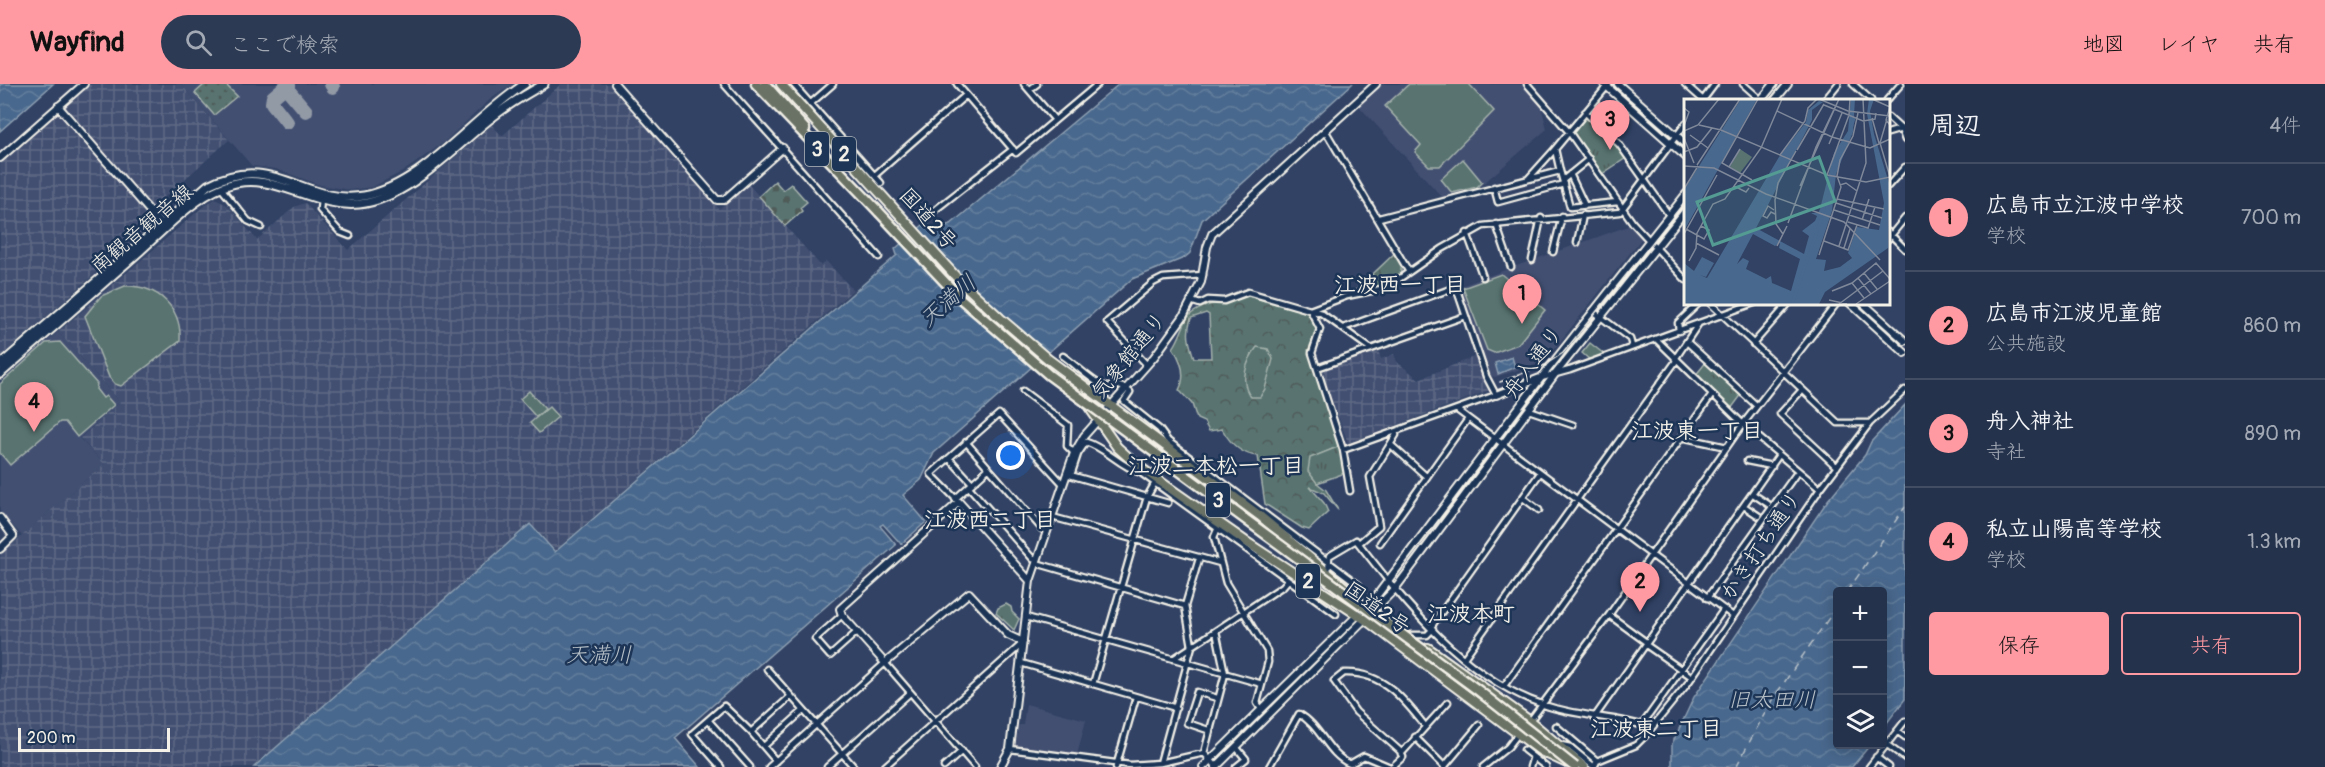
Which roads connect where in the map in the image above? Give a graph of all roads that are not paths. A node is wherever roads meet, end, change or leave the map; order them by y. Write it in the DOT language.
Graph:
graph roads {
  1 [pos="84,84"];
  2 [pos="525,84"];
  3 [pos="544,84"];
  4 [pos="615,84"];
  5 [pos="724,84"];
  6 [pos="756,84"];
  7 [pos="765,84"];
  8 [pos="781,84"];
  9 [pos="793,84"];
  10 [pos="833,84"];
  11 [pos="957,84"];
  12 [pos="1024,84"];
  13 [pos="1037,84"];
  14 [pos="1098,84"];
  15 [pos="1376,84"];
  16 [pos="1527,84"];
  17 [pos="1618,84"];
  18 [pos="1685,84"];
  19 [pos="1715,84"];
  20 [pos="1743,84"];
  21 [pos="1774,84"];
  22 [pos="1788,84"];
  23 [pos="1838,84"];
  24 [pos="1853,84"];
  25 [pos="1901,84"];
  26 [pos="1607,85"];
  27 [pos="1029,90"];
  28 [pos="966,95"];
  29 [pos="1702,99"];
  30 [pos="1704,99"];
  31 [pos="1760,99"];
  32 [pos="1762,99"];
  33 [pos="1775,99"];
  34 [pos="1826,99"];
  35 [pos="1870,99"];
  36 [pos="1888,99"];
  37 [pos="810,104"];
  38 [pos="58,106"];
  39 [pos="1586,112"];
  40 [pos="1890,118"];
  41 [pos="1055,120"];
  42 [pos="1684,126"];
  43 [pos="1903,128"];
  44 [pos="1324,129"];
  45 [pos="1569,132"];
  46 [pos="1676,136"];
  47 [pos="1905,140"];
  48 [pos="1684,142"];
  49 [pos="1671,143"];
  50 [pos="783,148"];
  51 [pos="1013,149"];
  52 [pos="1555,149"];
  53 [pos="1684,155"];
  54 [pos="0,158"];
  55 [pos="1589,159"];
  56 [pos="1905,167"];
  57 [pos="1560,171"];
  58 [pos="1570,174"];
  59 [pos="875,175"];
  60 [pos="1528,179"];
  61 [pos="1643,180"];
  62 [pos="1563,182"];
  63 [pos="881,183"];
  64 [pos="1890,184"];
  65 [pos="1494,187"];
  66 [pos="221,188"];
  67 [pos="1684,196"];
  68 [pos="321,200"];
  69 [pos="1618,202"];
  70 [pos="1585,206"];
  71 [pos="1623,209"];
  72 [pos="935,210"];
  73 [pos="879,212"];
  74 [pos="1684,212"];
  75 [pos="1583,215"];
  76 [pos="1669,215"];
  77 [pos="1562,216"];
  78 [pos="1379,218"];
  79 [pos="1541,218"];
  80 [pos="1905,218"];
  81 [pos="162,224"];
  82 [pos="1496,224"];
  83 [pos="261,227"];
  84 [pos="1467,233"];
  85 [pos="1890,235"];
  86 [pos="350,236"];
  87 [pos="1649,241"];
  88 [pos="1577,243"];
  89 [pos="1655,248"];
  90 [pos="1905,249"];
  91 [pos="1553,252"];
  92 [pos="879,257"];
  93 [pos="1532,260"];
  94 [pos="1511,267"];
  95 [pos="1409,272"];
  96 [pos="1203,275"];
  97 [pos="1483,277"];
  98 [pos="1684,278"];
  99 [pos="1191,301"];
  100 [pos="1698,304"];
  101 [pos="1711,304"];
  102 [pos="1751,304"];
  103 [pos="1785,304"];
  104 [pos="1836,304"];
  105 [pos="1851,304"];
  106 [pos="1864,304"];
  107 [pos="1310,310"];
  108 [pos="1593,311"];
  109 [pos="1722,315"];
  110 [pos="1465,316"];
  111 [pos="1601,317"];
  112 [pos="1699,323"];
  113 [pos="1343,328"];
  114 [pos="1679,331"];
  115 [pos="1656,339"];
  116 [pos="1687,342"];
  117 [pos="1905,342"];
  118 [pos="1754,345"];
  119 [pos="1632,346"];
  120 [pos="1371,349"];
  121 [pos="1905,353"];
  122 [pos="1064,356"];
  123 [pos="1676,360"];
  124 [pos="0,365"];
  125 [pos="1147,365"];
  126 [pos="1060,368"];
  127 [pos="1317,368"];
  128 [pos="1782,372"];
  129 [pos="1556,373"];
  130 [pos="0,374"];
  131 [pos="1541,378"];
  132 [pos="1126,389"];
  133 [pos="1905,390"];
  134 [pos="1023,391"];
  135 [pos="1801,391"];
  136 [pos="1496,395"];
  137 [pos="1712,395"];
  138 [pos="1757,405"];
  139 [pos="1111,406"];
  140 [pos="1457,410"];
  141 [pos="1529,410"];
  142 [pos="1468,419"];
  143 [pos="1097,421"];
  144 [pos="1870,423"];
  145 [pos="1743,424"];
  146 [pos="1573,425"];
  147 [pos="1395,432"];
  148 [pos="1681,437"];
  149 [pos="1496,439"];
  150 [pos="966,442"];
  151 [pos="1503,444"];
  152 [pos="1391,445"];
  153 [pos="1727,447"];
  154 [pos="1343,450"];
  155 [pos="1074,453"];
  156 [pos="1779,455"];
  157 [pos="949,458"];
  158 [pos="1747,461"];
  159 [pos="1195,465"];
  160 [pos="1772,466"];
  161 [pos="1837,467"];
  162 [pos="989,468"];
  163 [pos="1798,471"];
  164 [pos="1540,473"];
  165 [pos="1069,475"];
  166 [pos="1427,477"];
  167 [pos="1156,482"];
  168 [pos="1064,484"];
  169 [pos="971,485"];
  170 [pos="1820,489"];
  171 [pos="1350,491"];
  172 [pos="1753,494"];
  173 [pos="1147,497"];
  174 [pos="1523,498"];
  175 [pos="1578,500"];
  176 [pos="957,501"];
  177 [pos="1168,503"];
  178 [pos="1768,504"];
  179 [pos="1744,506"];
  180 [pos="1539,510"];
  181 [pos="1759,516"];
  182 [pos="1052,517"];
  183 [pos="0,518"];
  184 [pos="1616,528"];
  185 [pos="1217,530"];
  186 [pos="1047,531"];
  187 [pos="1135,541"];
  188 [pos="1359,543"];
  189 [pos="1380,543"];
  190 [pos="0,549"];
  191 [pos="1650,556"];
  192 [pos="1199,559"];
  193 [pos="1327,560"];
  194 [pos="1036,561"];
  195 [pos="1220,563"];
  196 [pos="1328,574"];
  197 [pos="1288,580"];
  198 [pos="1030,581"];
  199 [pos="1309,582"];
  200 [pos="1389,582"];
  201 [pos="1295,584"];
  202 [pos="1688,584"];
  203 [pos="1359,585"];
  204 [pos="1122,587"];
  205 [pos="1395,589"];
  206 [pos="1707,598"];
  207 [pos="1185,606"];
  208 [pos="1371,609"];
  209 [pos="1724,609"];
  210 [pos="1243,613"];
  211 [pos="1336,614"];
  212 [pos="842,615"];
  213 [pos="1609,615"];
  214 [pos="1733,616"];
  215 [pos="1026,617"];
  216 [pos="1361,618"];
  217 [pos="1432,628"];
  218 [pos="1216,630"];
  219 [pos="857,632"];
  220 [pos="1409,635"];
  221 [pos="1107,640"];
  222 [pos="1023,642"];
  223 [pos="1646,643"];
  224 [pos="1192,646"];
  225 [pos="1464,658"];
  226 [pos="1173,659"];
  227 [pos="885,663"];
  228 [pos="1021,663"];
  229 [pos="1188,663"];
  230 [pos="767,669"];
  231 [pos="1681,670"];
  232 [pos="1225,674"];
  233 [pos="1489,677"];
  234 [pos="1692,677"];
  235 [pos="1094,684"];
  236 [pos="1262,684"];
  237 [pos="1504,686"];
  238 [pos="1488,691"];
  239 [pos="910,693"];
  240 [pos="791,696"];
  241 [pos="1136,697"];
  242 [pos="1217,698"];
  243 [pos="1448,702"];
  244 [pos="1543,705"];
  245 [pos="1176,708"];
  246 [pos="1261,709"];
  247 [pos="803,711"];
  248 [pos="1594,717"];
  249 [pos="708,720"];
  250 [pos="1530,721"];
  251 [pos="1905,721"];
  252 [pos="936,722"];
  253 [pos="817,725"];
  254 [pos="1479,725"];
  255 [pos="1642,725"];
  256 [pos="1425,726"];
  257 [pos="1556,726"];
  258 [pos="1652,728"];
  259 [pos="1209,730"];
  260 [pos="1897,731"];
  261 [pos="751,732"];
  262 [pos="1518,734"];
  263 [pos="1415,737"];
  264 [pos="1905,737"];
  265 [pos="1887,743"];
  266 [pos="1887,745"];
  267 [pos="764,746"];
  268 [pos="1236,747"];
  269 [pos="1010,749"];
  270 [pos="1882,749"];
  271 [pos="1524,750"];
  272 [pos="962,751"];
  273 [pos="1204,753"];
  274 [pos="842,754"];
  275 [pos="1401,754"];
  276 [pos="1533,757"];
  277 [pos="1876,757"];
  278 [pos="1555,758"];
  279 [pos="1905,758"];
  280 [pos="1210,760"];
  281 [pos="776,761"];
  282 [pos="1597,761"];
  283 [pos="1160,763"];
  284 [pos="1117,765"];
  285 [pos="721,767"];
  286 [pos="750,767"];
  287 [pos="769,767"];
  288 [pos="828,767"];
  289 [pos="854,767"];
  290 [pos="884,767"];
  291 [pos="944,767"];
  292 [pos="975,767"];
  293 [pos="1000,767"];
  294 [pos="1203,767"];
  295 [pos="1216,767"];
  296 [pos="1237,767"];
  297 [pos="1269,767"];
  298 [pos="1391,767"];
  299 [pos="1445,767"];
  300 [pos="1483,767"];
  301 [pos="1530,767"];
  302 [pos="1546,767"];
  303 [pos="1557,767"];
  304 [pos="1575,767"];
  305 [pos="1588,767"];
  306 [pos="1869,767"];
  307 [pos="1889,767"];
  1 -- 38 [label="street"];
  2 -- 81 [label="main road, 南観音観音線"];
  3 -- 68 [label="main road, 南観音観音線"];
  4 -- 50 [label="street"];
  5 -- 50 [label="street"];
  6 -- 73 [label="highway, 3"];
  7 -- 73 [label="highway, 3"];
  8 -- 126 [label="highway, 国道2号 / 2"];
  9 -- 37 [label="street"];
  10 -- 37 [label="street"];
  11 -- 28 [label="street"];
  12 -- 27 [label="street"];
  13 -- 27 [label="street"];
  14 -- 41 [label="street"];
  15 -- 44 [label="street, 気象館通り"];
  16 -- 45 [label="street"];
  17 -- 46 [label="street"];
  18 -- 29 [label="street"];
  19 -- 30 [label="street"];
  20 -- 31 [label="street"];
  21 -- 32 [label="street"];
  22 -- 33 [label="street"];
  23 -- 34 [label="street"];
  24 -- 35 [label="street"];
  25 -- 36 [label="street"];
  26 -- 39 [label="street"];
  26 -- 49 [label="street"];
  27 -- 41 [label="street"];
  28 -- 51 [label="street"];
  28 -- 59 [label="street"];
  37 -- 59 [label="street"];
  38 -- 54 [label="street"];
  38 -- 81 [label="street"];
  39 -- 45 [label="street"];
  39 -- 61 [label="street"];
  40 -- 43 [label="street"];
  41 -- 51 [label="street"];
  42 -- 46 [label="street"];
  43 -- 47 [label="street"];
  44 -- 78 [label="street"];
  44 -- 96 [label="street, 気象館通り"];
  45 -- 52 [label="street"];
  45 -- 55 [label="street"];
  46 -- 48 [label="street"];
  46 -- 49 [label="street"];
  49 -- 53 [label="street"];
  49 -- 61 [label="street"];
  50 -- 92 [label="street"];
  51 -- 72 [label="street"];
  52 -- 57 [label="street"];
  52 -- 60 [label="street"];
  55 -- 58 [label="street"];
  55 -- 69 [label="street"];
  56 -- 64 [label="street"];
  57 -- 60 [label="street"];
  57 -- 62 [label="street"];
  58 -- 62 [label="street"];
  58 -- 70 [label="street"];
  59 -- 63 [label="street"];
  60 -- 65 [label="street"];
  61 -- 71 [label="street"];
  61 -- 76 [label="street"];
  62 -- 65 [label="street"];
  62 -- 70 [label="street"];
  65 -- 78 [label="street"];
  66 -- 68 [label="main road, 南観音観音線"];
  66 -- 83 [label="street"];
  66 -- 130 [label="main road, 南観音観音線"];
  67 -- 76 [label="street, 舟入通り"];
  68 -- 86 [label="street"];
  69 -- 70 [label="street"];
  69 -- 71 [label="street"];
  71 -- 75 [label="street"];
  71 -- 87 [label="street"];
  73 -- 304 [label="highway, 3, bridge"];
  74 -- 89 [label="street, 舟入通り"];
  75 -- 77 [label="street"];
  75 -- 88 [label="street"];
  76 -- 87 [label="street, 舟入通り"];
  77 -- 79 [label="street"];
  77 -- 91 [label="street"];
  78 -- 95 [label="street"];
  79 -- 82 [label="street"];
  79 -- 93 [label="street"];
  80 -- 85 [label="street"];
  81 -- 124 [label="main road, 南観音観音線"];
  82 -- 84 [label="street"];
  82 -- 94 [label="street"];
  84 -- 95 [label="street"];
  84 -- 97 [label="street"];
  85 -- 90 [label="street"];
  87 -- 89 [label="street"];
  87 -- 108 [label="street, 舟入通り"];
  89 -- 98 [label="street"];
  89 -- 111 [label="street, 舟入通り"];
  95 -- 107 [label="street"];
  96 -- 99 [label="street, 気象館通り"];
  96 -- 125 [label="street"];
  99 -- 107 [label="street"];
  99 -- 125 [label="street, 気象館通り"];
  100 -- 114 [label="street"];
  101 -- 109 [label="street"];
  102 -- 109 [label="street"];
  103 -- 118 [label="street"];
  104 -- 128 [label="street"];
  105 -- 121 [label="street"];
  106 -- 117 [label="street"];
  107 -- 113 [label="street"];
  107 -- 127 [label="street"];
  108 -- 111 [label="street"];
  108 -- 131 [label="street, 舟入通り"];
  109 -- 112 [label="street"];
  109 -- 118 [label="street"];
  110 -- 113 [label="street"];
  110 -- 120 [label="street"];
  110 -- 136 [label="street"];
  111 -- 119 [label="street"];
  111 -- 129 [label="street, 舟入通り"];
  112 -- 114 [label="street"];
  112 -- 116 [label="street"];
  113 -- 120 [label="street"];
  114 -- 115 [label="street"];
  115 -- 119 [label="street"];
  115 -- 123 [label="street"];
  116 -- 123 [label="street"];
  116 -- 138 [label="street"];
  118 -- 128 [label="street"];
  119 -- 129 [label="street"];
  120 -- 127 [label="street"];
  122 -- 132 [label="street"];
  123 -- 137 [label="street"];
  123 -- 175 [label="street"];
  125 -- 132 [label="street, 気象館通り"];
  126 -- 139 [label="highway, 国道2号 / 2"];
  126 -- 143 [label="highway, 国道2号 / 2"];
  127 -- 154 [label="street"];
  128 -- 135 [label="street"];
  128 -- 138 [label="street"];
  129 -- 131 [label="street"];
  129 -- 141 [label="street, 舟入通り"];
  131 -- 136 [label="street"];
  131 -- 149 [label="street, 舟入通り"];
  132 -- 139 [label="street, 気象館通り"];
  132 -- 159 [label="street"];
  133 -- 144 [label="street, かき打ち通り"];
  134 -- 155 [label="street"];
  135 -- 144 [label="street"];
  135 -- 161 [label="street"];
  136 -- 140 [label="street"];
  137 -- 145 [label="street"];
  137 -- 148 [label="street"];
  138 -- 145 [label="street"];
  139 -- 143 [label="street, 気象館通り"];
  139 -- 159 [label="highway, 国道2号 / 2"];
  140 -- 142 [label="street"];
  140 -- 147 [label="street"];
  141 -- 146 [label="street"];
  141 -- 151 [label="street, 舟入通り"];
  142 -- 149 [label="street"];
  142 -- 166 [label="street"];
  143 -- 155 [label="street, 気象館通り"];
  143 -- 167 [label="highway, 国道2号 / 2"];
  144 -- 161 [label="street, かき打ち通り"];
  145 -- 153 [label="street"];
  145 -- 156 [label="street"];
  147 -- 152 [label="street"];
  147 -- 154 [label="street"];
  148 -- 153 [label="street"];
  148 -- 184 [label="street"];
  149 -- 151 [label="street"];
  149 -- 200 [label="street, 舟入通り"];
  150 -- 157 [label="street"];
  150 -- 162 [label="street"];
  150 -- 168 [label="street"];
  151 -- 164 [label="street"];
  151 -- 205 [label="street, 舟入通り"];
  152 -- 166 [label="street"];
  152 -- 188 [label="street"];
  153 -- 191 [label="street"];
  154 -- 171 [label="street"];
  155 -- 165 [label="street, 気象館通り"];
  156 -- 160 [label="street"];
  156 -- 163 [label="street"];
  157 -- 169 [label="street"];
  157 -- 176 [label="street"];
  158 -- 160 [label="street"];
  159 -- 193 [label="street"];
  159 -- 196 [label="highway, 国道2号 / 2"];
  160 -- 172 [label="street"];
  161 -- 170 [label="street, かき打ち通り"];
  162 -- 169 [label="street"];
  162 -- 186 [label="street"];
  163 -- 170 [label="street"];
  163 -- 206 [label="street"];
  164 -- 174 [label="street"];
  164 -- 175 [label="street"];
  165 -- 167 [label="street"];
  165 -- 168 [label="street, 気象館通り"];
  165 -- 173 [label="street"];
  166 -- 189 [label="street"];
  167 -- 173 [label="street"];
  167 -- 185 [label="street"];
  167 -- 199 [label="highway, 国道2号 / 2"];
  168 -- 182 [label="street, 気象館通り"];
  169 -- 176 [label="street"];
  169 -- 194 [label="street"];
  170 -- 214 [label="street, かき打ち通り"];
  172 -- 178 [label="street"];
  172 -- 179 [label="street"];
  173 -- 177 [label="street"];
  173 -- 187 [label="street"];
  174 -- 180 [label="street"];
  174 -- 217 [label="street"];
  175 -- 184 [label="street"];
  175 -- 225 [label="street"];
  176 -- 198 [label="street"];
  176 -- 212 [label="street"];
  179 -- 181 [label="street"];
  179 -- 202 [label="street"];
  182 -- 186 [label="street, 気象館通り"];
  182 -- 187 [label="street"];
  183 -- 190 [label="street"];
  184 -- 191 [label="street"];
  184 -- 237 [label="street"];
  185 -- 195 [label="street"];
  185 -- 197 [label="street"];
  186 -- 194 [label="street, 気象館通り"];
  187 -- 192 [label="street"];
  187 -- 204 [label="street"];
  188 -- 193 [label="street"];
  188 -- 200 [label="street"];
  191 -- 202 [label="street"];
  191 -- 213 [label="street"];
  192 -- 195 [label="street"];
  192 -- 207 [label="street"];
  193 -- 196 [label="street"];
  193 -- 203 [label="street"];
  194 -- 198 [label="street, 気象館通り"];
  194 -- 204 [label="street"];
  195 -- 210 [label="street"];
  196 -- 208 [label="highway, 国道2号 / 2"];
  197 -- 201 [label="street"];
  197 -- 210 [label="street"];
  198 -- 215 [label="street, 気象館通り"];
  199 -- 201 [label="street"];
  199 -- 216 [label="highway, 国道2号 / 2"];
  200 -- 205 [label="street"];
  200 -- 208 [label="street, 舟入通り"];
  201 -- 211 [label="street"];
  202 -- 206 [label="street"];
  202 -- 223 [label="street"];
  204 -- 207 [label="street"];
  204 -- 221 [label="street"];
  205 -- 208 [label="street, 舟入通り"];
  205 -- 217 [label="street"];
  206 -- 209 [label="street"];
  207 -- 224 [label="street"];
  208 -- 216 [label="street"];
  208 -- 220 [label="highway, 国道2号 / 2"];
  209 -- 214 [label="street"];
  209 -- 231 [label="street"];
  210 -- 218 [label="street"];
  210 -- 236 [label="street"];
  212 -- 219 [label="street"];
  212 -- 219 [label="street"];
  213 -- 223 [label="street"];
  213 -- 244 [label="street"];
  214 -- 234 [label="street, かき打ち通り"];
  215 -- 221 [label="street"];
  215 -- 222 [label="street, 気象館通り"];
  216 -- 246 [label="street"];
  216 -- 262 [label="highway, 国道2号 / 2"];
  216 -- 268 [label="street"];
  217 -- 220 [label="street"];
  217 -- 225 [label="street"];
  218 -- 224 [label="street"];
  218 -- 232 [label="street"];
  219 -- 227 [label="street"];
  220 -- 238 [label="highway, 国道2号 / 2"];
  221 -- 226 [label="street"];
  221 -- 235 [label="street"];
  222 -- 227 [label="street"];
  222 -- 228 [label="street, 気象館通り"];
  222 -- 252 [label="street"];
  223 -- 231 [label="street"];
  223 -- 248 [label="street"];
  224 -- 226 [label="street"];
  224 -- 229 [label="street"];
  225 -- 233 [label="street"];
  226 -- 229 [label="street"];
  227 -- 239 [label="street"];
  227 -- 253 [label="street"];
  228 -- 235 [label="street"];
  228 -- 269 [label="street, 気象館通り"];
  229 -- 232 [label="street"];
  229 -- 245 [label="street"];
  230 -- 240 [label="street"];
  231 -- 234 [label="street"];
  231 -- 255 [label="street"];
  232 -- 236 [label="street"];
  232 -- 242 [label="street"];
  233 -- 237 [label="street"];
  233 -- 238 [label="street"];
  234 -- 258 [label="street, かき打ち通り"];
  235 -- 241 [label="street"];
  236 -- 246 [label="street"];
  237 -- 244 [label="street"];
  238 -- 250 [label="highway, 国道2号 / 2"];
  239 -- 252 [label="street"];
  239 -- 274 [label="street"];
  240 -- 247 [label="street"];
  240 -- 261 [label="street"];
  241 -- 245 [label="street"];
  241 -- 284 [label="street"];
  242 -- 259 [label="street"];
  242 -- 259 [label="street"];
  243 -- 256 [label="street"];
  244 -- 248 [label="street"];
  244 -- 250 [label="street"];
  245 -- 283 [label="street"];
  246 -- 280 [label="street"];
  247 -- 253 [label="street"];
  247 -- 267 [label="street"];
  248 -- 255 [label="street"];
  249 -- 261 [label="street"];
  249 -- 285 [label="street"];
  249 -- 286 [label="street"];
  250 -- 262 [label="street"];
  250 -- 305 [label="highway, 国道2号 / 2"];
  251 -- 260 [label="street"];
  252 -- 272 [label="street"];
  252 -- 290 [label="street"];
  253 -- 274 [label="street"];
  253 -- 281 [label="street"];
  254 -- 299 [label="street"];
  255 -- 258 [label="street"];
  256 -- 263 [label="street"];
  256 -- 275 [label="street"];
  257 -- 282 [label="street"];
  258 -- 282 [label="street, かき打ち通り"];
  259 -- 273 [label="street"];
  260 -- 264 [label="street"];
  260 -- 265 [label="street"];
  261 -- 267 [label="street"];
  262 -- 278 [label="highway, 国道2号 / 2"];
  262 -- 300 [label="street"];
  263 -- 275 [label="street"];
  263 -- 299 [label="street"];
  266 -- 279 [label="street"];
  267 -- 281 [label="street"];
  268 -- 295 [label="street"];
  268 -- 296 [label="street"];
  269 -- 284 [label="street"];
  269 -- 293 [label="street"];
  270 -- 277 [label="street"];
  271 -- 276 [label="street"];
  272 -- 291 [label="street"];
  272 -- 292 [label="street"];
  273 -- 280 [label="street"];
  273 -- 283 [label="street"];
  274 -- 288 [label="street"];
  274 -- 289 [label="street"];
  275 -- 298 [label="street"];
  276 -- 301 [label="street"];
  276 -- 302 [label="street"];
  277 -- 306 [label="street"];
  277 -- 307 [label="street"];
  278 -- 303 [label="street"];
  278 -- 305 [label="highway, 国道2号 / 2"];
  280 -- 294 [label="street"];
  280 -- 295 [label="street"];
  281 -- 287 [label="street"];
  282 -- 305 [label="street"];
  283 -- 284 [label="street"];
  297 -- 298 [label="street"];
}
